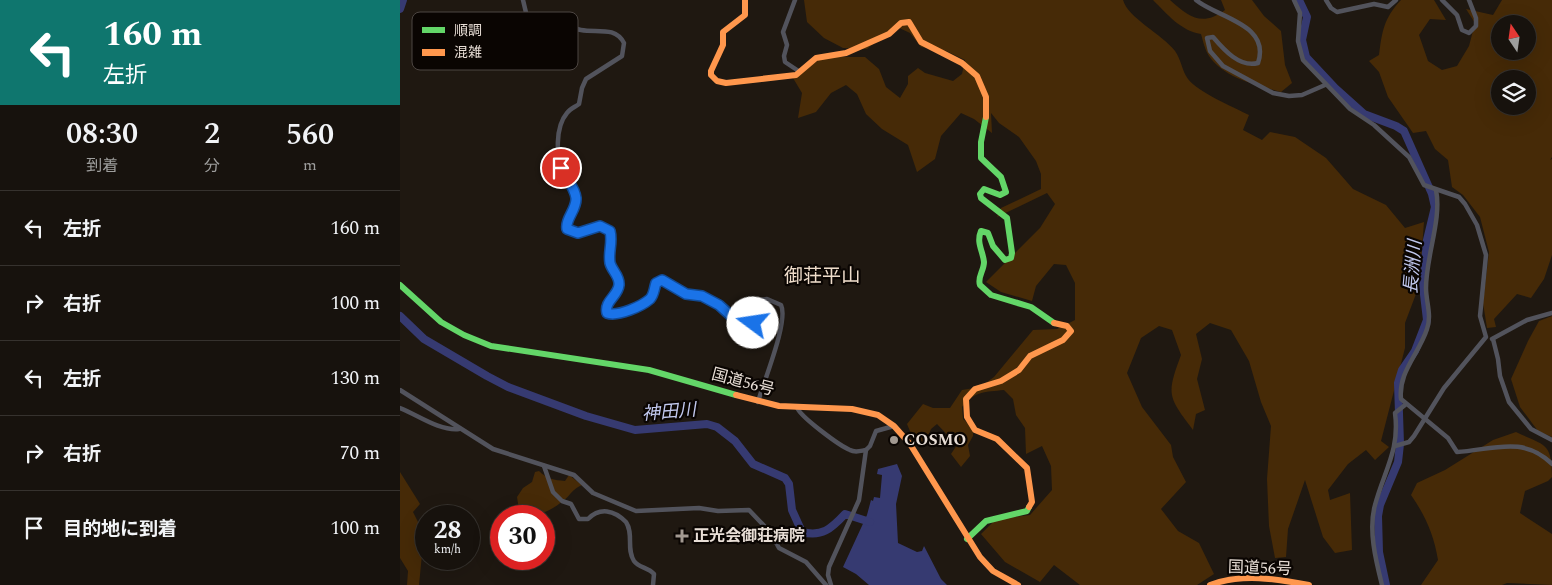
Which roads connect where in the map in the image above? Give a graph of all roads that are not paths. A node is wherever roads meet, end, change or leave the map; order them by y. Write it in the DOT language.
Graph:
graph roads {
  1 [pos="745,0"];
  2 [pos="795,0"];
  3 [pos="1196,0"];
  4 [pos="1294,0"];
  5 [pos="1326,0"];
  6 [pos="1396,0"];
  7 [pos="1442,0"];
  8 [pos="1469,0"];
  9 [pos="578,29"];
  10 [pos="800,72"];
  11 [pos="1325,85"];
  12 [pos="1436,190"];
  13 [pos="400,285"];
  14 [pos="1552,313"];
  15 [pos="1486,337"];
  16 [pos="1493,340"];
  17 [pos="400,390"];
  18 [pos="758,402"];
  19 [pos="1405,405"];
  20 [pos="797,407"];
  21 [pos="400,408"];
  22 [pos="1425,420"];
  23 [pos="894,426"];
  24 [pos="460,428"];
  25 [pos="1552,440"];
  26 [pos="1396,446"];
  27 [pos="866,450"];
  28 [pos="1552,464"];
  29 [pos="544,466"];
  30 [pos="966,539"];
  31 [pos="653,585"];
  32 [pos="826,585"];
  33 [pos="831,585"];
  34 [pos="1018,585"];
  35 [pos="1210,585"];
  36 [pos="1310,585"];
  37 [pos="1382,585"];
  1 -- 10 [label="main road"];
  2 -- 10 [label="street"];
  3 -- 11 [label="street"];
  4 -- 11 [label="street"];
  5 -- 6 [label="street"];
  7 -- 8 [label="street"];
  9 -- 18 [label="street"];
  10 -- 30 [label="main road"];
  11 -- 12 [label="street"];
  12 -- 15 [label="street"];
  12 -- 19 [label="street"];
  13 -- 18 [label="main road, 国道56号"];
  14 -- 16 [label="street"];
  15 -- 16 [label="street"];
  15 -- 22 [label="street"];
  16 -- 25 [label="street"];
  17 -- 24 [label="street"];
  18 -- 20 [label="main road, 国道56号"];
  19 -- 22 [label="street"];
  19 -- 26 [label="street"];
  20 -- 23 [label="main road, 国道56号"];
  20 -- 27 [label="street"];
  21 -- 24 [label="street"];
  22 -- 26 [label="street"];
  22 -- 28 [label="street"];
  23 -- 27 [label="street"];
  23 -- 30 [label="main road, 国道56号"];
  24 -- 29 [label="street"];
  26 -- 37 [label="street"];
  27 -- 33 [label="street"];
  29 -- 31 [label="street"];
  29 -- 32 [label="street"];
  30 -- 34 [label="main road, 国道56号"];
  35 -- 36 [label="main road, 国道56号"];
}
